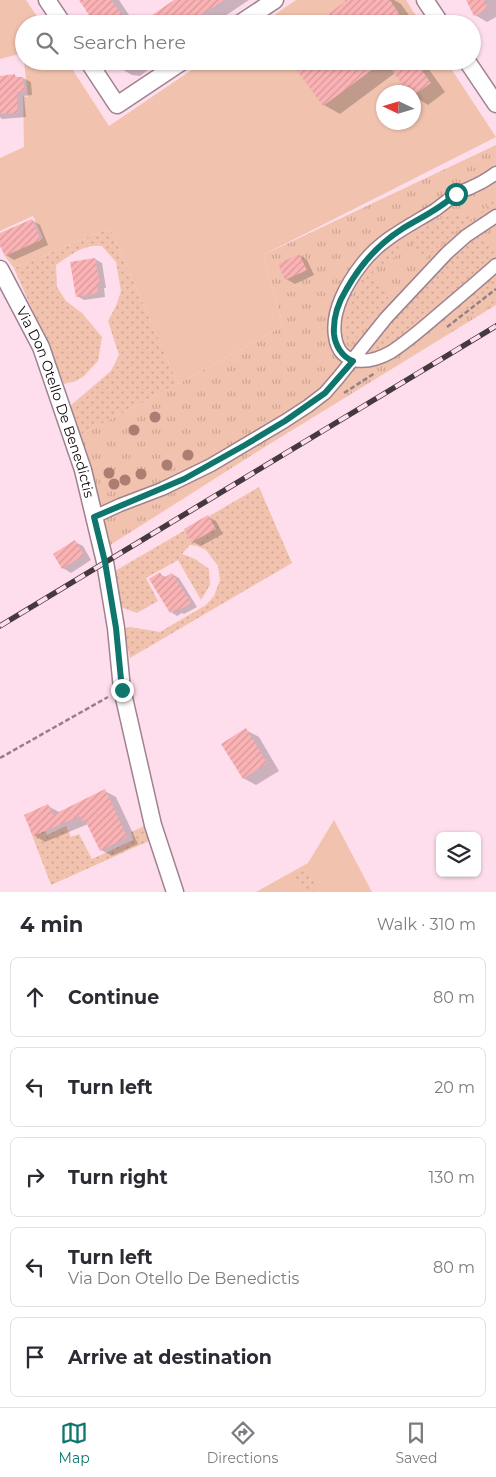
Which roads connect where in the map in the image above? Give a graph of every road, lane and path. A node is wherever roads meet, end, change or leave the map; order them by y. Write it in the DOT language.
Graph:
graph roads {
  1 [pos="47,0"];
  2 [pos="275,0"];
  3 [pos="425,0"];
  4 [pos="57,15"];
  5 [pos="252,15"];
  6 [pos="435,15"];
  7 [pos="94,70"];
  8 [pos="170,70"];
  9 [pos="473,70"];
  10 [pos="496,104"];
  11 [pos="496,173"];
  12 [pos="496,216"];
  13 [pos="496,265"];
  14 [pos="0,269"];
  15 [pos="353,361"];
  16 [pos="94,517"];
  17 [pos="122,690"];
  18 [pos="0,758"];
  19 [pos="175,892"];
  1 -- 4 [label="street"];
  2 -- 5 [label="street"];
  3 -- 6 [label="street"];
  7 -- 8 [label="street"];
  9 -- 10 [label="street"];
  11 -- 15 [label="street"];
  12 -- 15 [label="street"];
  13 -- 15 [label="street"];
  14 -- 16 [label="street, Via Don Otello De Benedictis"];
  15 -- 16 [label="street"];
  16 -- 17 [label="street, Via Don Otello De Benedictis"];
  17 -- 18 [label="path"];
  17 -- 19 [label="street, Via Don Otello De Benedictis"];
}
